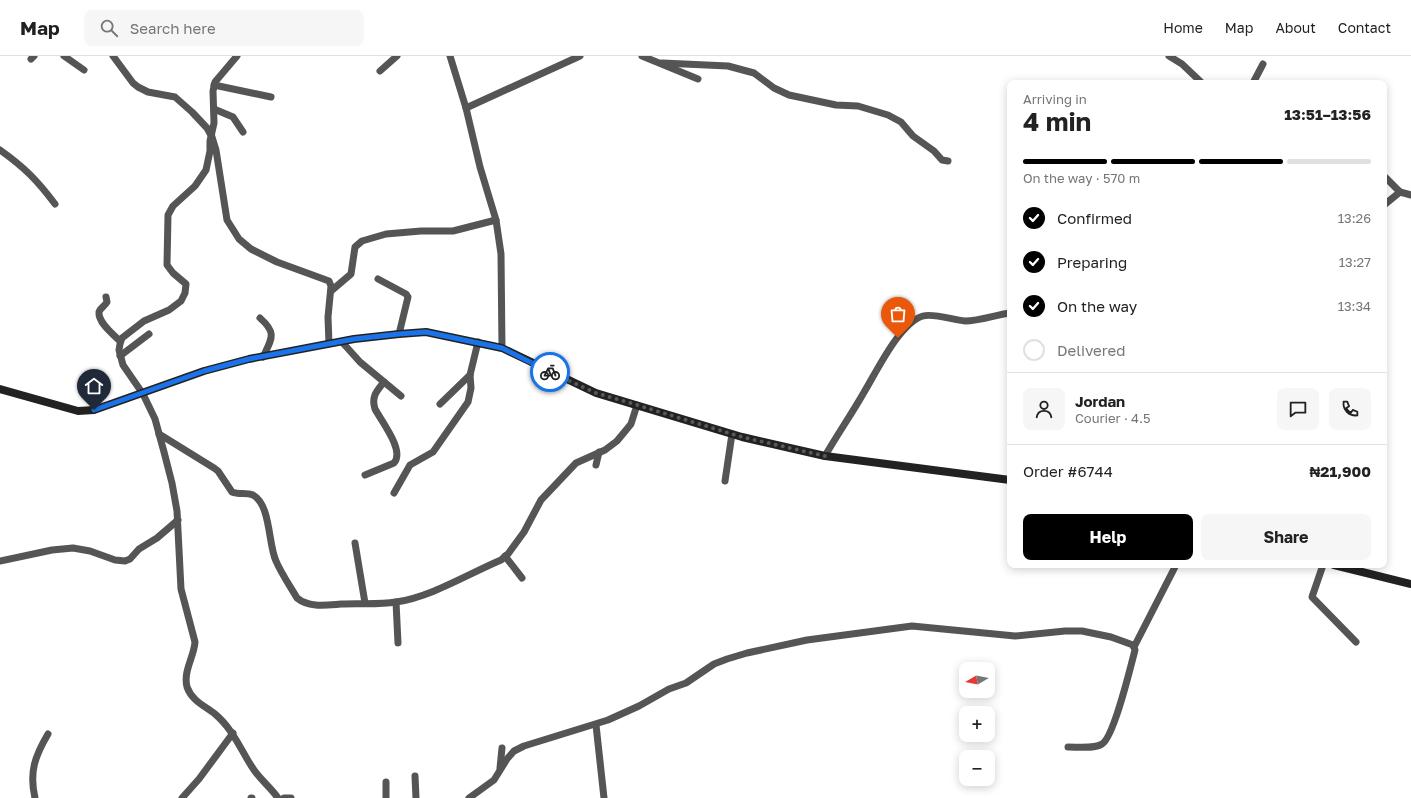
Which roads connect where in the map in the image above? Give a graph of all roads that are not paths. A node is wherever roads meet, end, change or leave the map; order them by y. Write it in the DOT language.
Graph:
graph roads {
  1 [pos="64,56"];
  2 [pos="113,56"];
  3 [pos="237,56"];
  4 [pos="397,56"];
  5 [pos="450,56"];
  6 [pos="580,56"];
  7 [pos="642,56"];
  8 [pos="1169,56"];
  9 [pos="662,64"];
  10 [pos="1263,64"];
  11 [pos="84,70"];
  12 [pos="380,71"];
  13 [pos="698,79"];
  14 [pos="1199,80"];
  15 [pos="1255,80"];
  16 [pos="214,85"];
  17 [pos="272,98"];
  18 [pos="214,108"];
  19 [pos="466,108"];
  20 [pos="243,132"];
  21 [pos="212,137"];
  22 [pos="0,150"];
  23 [pos="948,161"];
  24 [pos="1387,179"];
  25 [pos="1400,192"];
  26 [pos="1411,195"];
  27 [pos="1387,203"];
  28 [pos="55,204"];
  29 [pos="496,220"];
  30 [pos="378,279"];
  31 [pos="331,291"];
  32 [pos="106,297"];
  33 [pos="1007,314"];
  34 [pos="260,318"];
  35 [pos="149,334"];
  36 [pos="399,334"];
  37 [pos="120,342"];
  38 [pos="342,342"];
  39 [pos="478,342"];
  40 [pos="329,344"];
  41 [pos="502,348"];
  42 [pos="120,356"];
  43 [pos="263,357"];
  44 [pos="470,375"];
  45 [pos="384,382"];
  46 [pos="0,389"];
  47 [pos="143,394"];
  48 [pos="400,396"];
  49 [pos="440,404"];
  50 [pos="637,405"];
  51 [pos="159,434"];
  52 [pos="732,434"];
  53 [pos="599,452"];
  54 [pos="825,456"];
  55 [pos="596,465"];
  56 [pos="365,475"];
  57 [pos="1007,480"];
  58 [pos="725,481"];
  59 [pos="394,493"];
  60 [pos="178,520"];
  61 [pos="355,543"];
  62 [pos="505,556"];
  63 [pos="0,561"];
  64 [pos="1174,568"];
  65 [pos="1322,568"];
  66 [pos="1346,568"];
  67 [pos="522,578"];
  68 [pos="1411,584"];
  69 [pos="396,602"];
  70 [pos="365,603"];
  71 [pos="1356,642"];
  72 [pos="398,643"];
  73 [pos="1134,647"];
  74 [pos="596,725"];
  75 [pos="233,733"];
  76 [pos="48,734"];
  77 [pos="1068,746"];
  78 [pos="502,748"];
  79 [pos="500,770"];
  80 [pos="414,776"];
  81 [pos="386,782"];
  82 [pos="35,798"];
  83 [pos="182,798"];
  84 [pos="278,798"];
  85 [pos="284,798"];
  86 [pos="291,798"];
  87 [pos="386,798"];
  88 [pos="416,798"];
  89 [pos="469,798"];
  90 [pos="604,798"];
  1 -- 11 [label="street"];
  2 -- 21 [label="street"];
  3 -- 16 [label="street"];
  4 -- 12 [label="street"];
  5 -- 19 [label="street"];
  6 -- 19 [label="street"];
  7 -- 9 [label="street"];
  8 -- 14 [label="street"];
  9 -- 13 [label="street"];
  9 -- 23 [label="street"];
  10 -- 15 [label="street"];
  16 -- 17 [label="street"];
  16 -- 18 [label="street"];
  18 -- 20 [label="street"];
  18 -- 21 [label="street"];
  19 -- 29 [label="street"];
  21 -- 31 [label="street"];
  21 -- 37 [label="street"];
  22 -- 28 [label="street"];
  24 -- 25 [label="street"];
  25 -- 26 [label="street"];
  25 -- 27 [label="street"];
  29 -- 31 [label="street"];
  29 -- 41 [label="street"];
  30 -- 36 [label="street"];
  31 -- 40 [label="street"];
  32 -- 37 [label="street"];
  33 -- 54 [label="street"];
  34 -- 43 [label="street"];
  35 -- 42 [label="street"];
  36 -- 38 [label="street"];
  36 -- 39 [label="street"];
  37 -- 42 [label="street"];
  38 -- 40 [label="street"];
  38 -- 45 [label="street"];
  39 -- 41 [label="street"];
  39 -- 44 [label="street"];
  40 -- 43 [label="street"];
  41 -- 50 [label="street"];
  42 -- 47 [label="street"];
  43 -- 47 [label="street"];
  44 -- 49 [label="street"];
  44 -- 59 [label="street"];
  45 -- 48 [label="street"];
  45 -- 56 [label="street"];
  46 -- 47 [label="street"];
  47 -- 51 [label="street"];
  50 -- 52 [label="street"];
  50 -- 53 [label="street"];
  51 -- 60 [label="street"];
  51 -- 70 [label="street"];
  52 -- 54 [label="street"];
  52 -- 58 [label="street"];
  53 -- 55 [label="street"];
  53 -- 62 [label="street"];
  54 -- 57 [label="street"];
  60 -- 63 [label="street"];
  60 -- 75 [label="street"];
  61 -- 70 [label="street"];
  62 -- 67 [label="street"];
  62 -- 69 [label="street"];
  64 -- 73 [label="street"];
  65 -- 71 [label="street"];
  66 -- 68 [label="street"];
  69 -- 70 [label="street"];
  69 -- 72 [label="street"];
  73 -- 74 [label="street"];
  73 -- 77 [label="street"];
  74 -- 79 [label="street"];
  74 -- 90 [label="street"];
  75 -- 83 [label="street"];
  75 -- 84 [label="street"];
  76 -- 82 [label="street"];
  78 -- 79 [label="street"];
  79 -- 89 [label="street"];
  80 -- 88 [label="street"];
  81 -- 87 [label="street"];
  85 -- 86 [label="street"];
}
